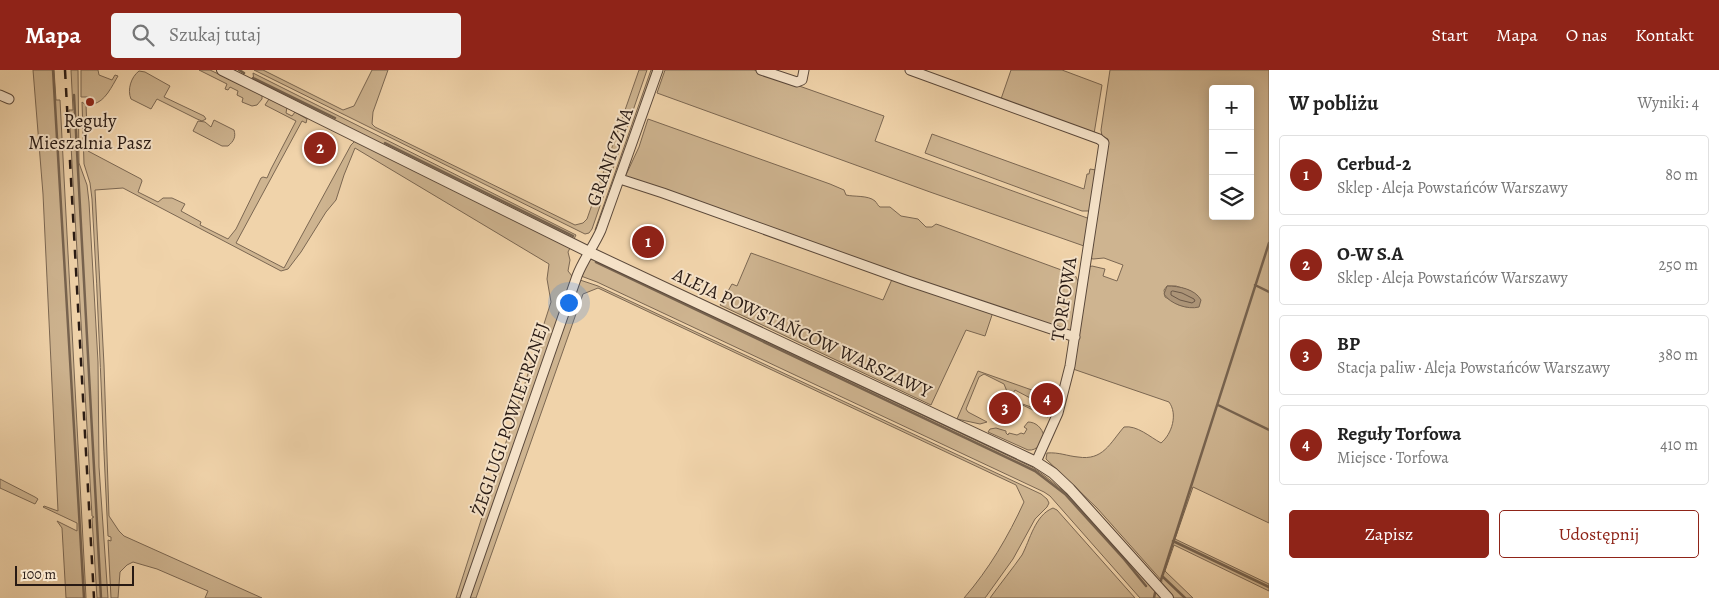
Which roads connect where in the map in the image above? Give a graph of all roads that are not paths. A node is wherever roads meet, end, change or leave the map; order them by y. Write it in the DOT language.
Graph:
graph roads {
  1 [pos="222,70"];
  2 [pos="658,70"];
  3 [pos="761,70"];
  4 [pos="804,70"];
  5 [pos="910,70"];
  6 [pos="0,95"];
  7 [pos="9,99"];
  8 [pos="620,179"];
  9 [pos="589,252"];
  10 [pos="1075,337"];
  11 [pos="1036,462"];
  12 [pos="465,598"];
  13 [pos="1168,598"];
  1 -- 9 [label="street, ALEJA POWSTAŃCÓW WARSZAWY"];
  2 -- 8 [label="street, GRANICZNA"];
  3 -- 4 [label="street"];
  5 -- 10 [label="street, TORFOWA"];
  6 -- 7 [label="street"];
  8 -- 9 [label="street, GRANICZNA"];
  8 -- 10 [label="street"];
  9 -- 11 [label="street, ALEJA POWSTAŃCÓW WARSZAWY"];
  9 -- 12 [label="street, ŻEGLUGI POWIETRZNEJ"];
  10 -- 11 [label="street, TORFOWA"];
  11 -- 13 [label="street, ALEJA POWSTAŃCÓW WARSZAWY"];
}
